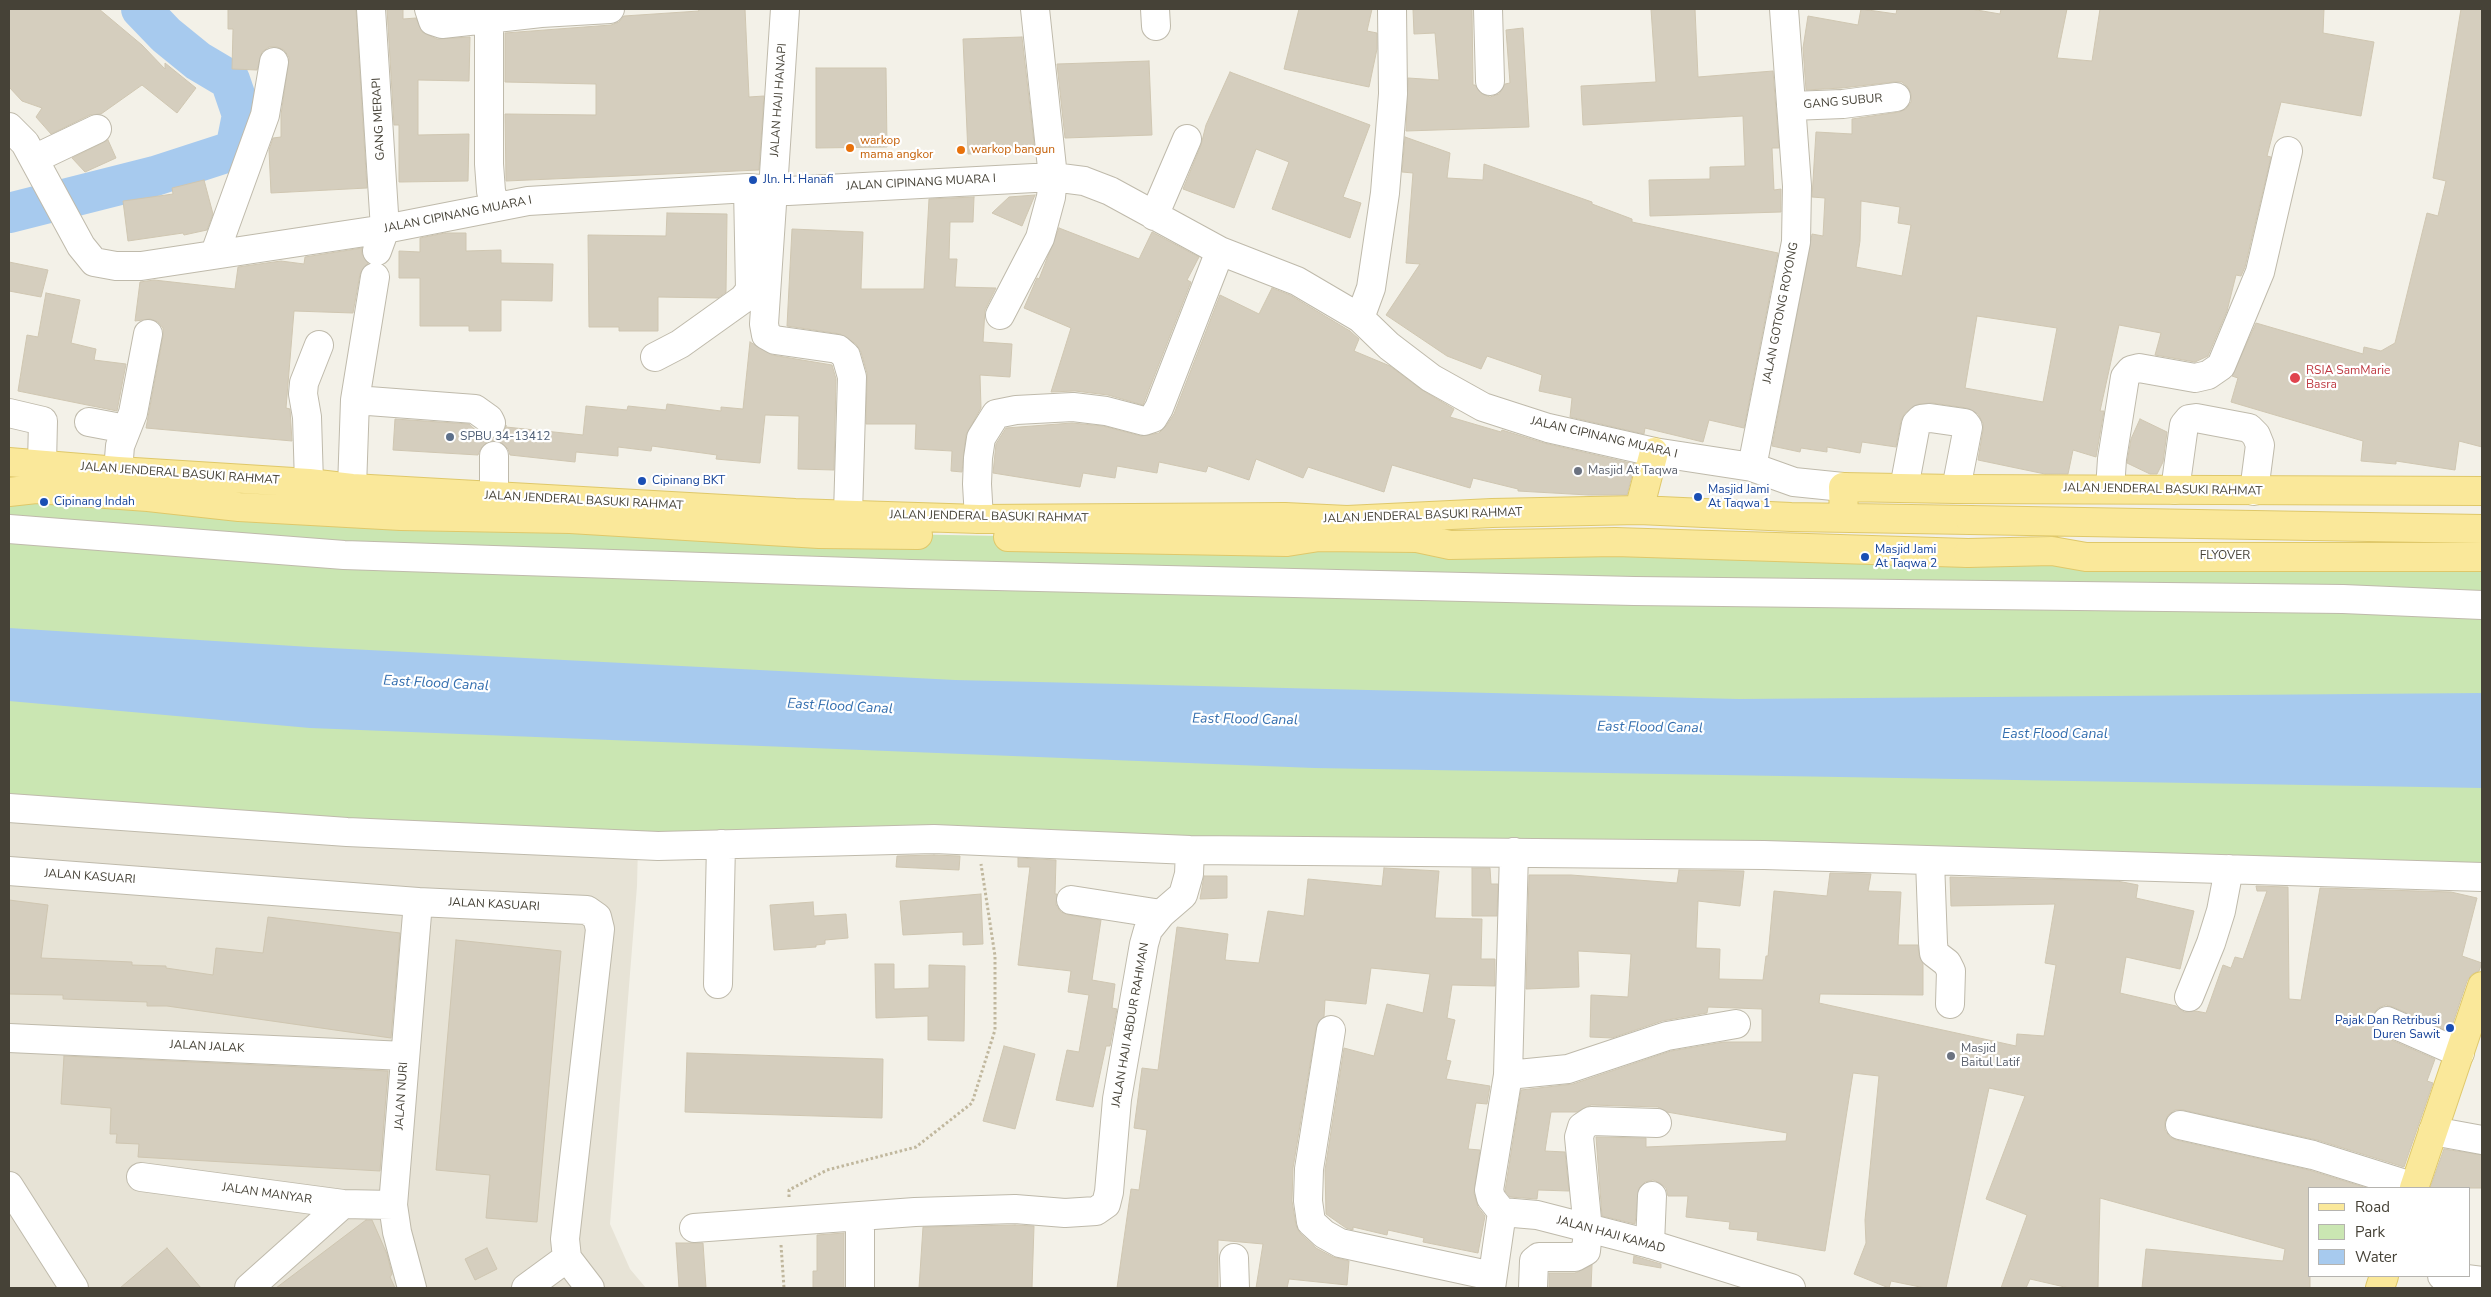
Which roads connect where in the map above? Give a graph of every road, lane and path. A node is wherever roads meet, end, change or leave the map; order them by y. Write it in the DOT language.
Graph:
graph roads {
  1 [pos="372,9"];
  2 [pos="429,9"];
  3 [pos="610,9"];
  4 [pos="784,9"];
  5 [pos="1035,9"];
  6 [pos="1392,9"];
  7 [pos="1488,9"];
  8 [pos="1784,9"];
  9 [pos="498,16"];
  10 [pos="274,62"];
  11 [pos="1490,81"];
  12 [pos="1896,97"];
  13 [pos="1791,106"];
  14 [pos="9,127"];
  15 [pos="97,129"];
  16 [pos="1187,139"];
  17 [pos="2288,151"];
  18 [pos="37,163"];
  19 [pos="1053,177"];
  20 [pos="760,189"];
  21 [pos="495,207"];
  22 [pos="1154,216"];
  23 [pos="381,240"];
  24 [pos="1220,251"];
  25 [pos="215,253"];
  26 [pos="375,277"];
  27 [pos="1000,315"];
  28 [pos="1360,318"];
  29 [pos="148,334"];
  30 [pos="319,345"];
  31 [pos="655,357"];
  32 [pos="355,400"];
  33 [pos="9,413"];
  34 [pos="89,422"];
  35 [pos="491,423"];
  36 [pos="126,429"];
  37 [pos="1654,452"];
  38 [pos="494,456"];
  39 [pos="9,462"];
  40 [pos="42,464"];
  41 [pos="1752,467"];
  42 [pos="118,471"];
  43 [pos="309,483"];
  44 [pos="1843,486"];
  45 [pos="352,488"];
  46 [pos="1904,488"];
  47 [pos="1956,489"];
  48 [pos="2110,489"];
  49 [pos="2175,490"];
  50 [pos="2254,491"];
  51 [pos="2338,491"];
  52 [pos="2482,491"];
  53 [pos="9,492"];
  54 [pos="494,496"];
  55 [pos="1639,510"];
  56 [pos="848,514"];
  57 [pos="1844,517"];
  58 [pos="979,519"];
  59 [pos="9,529"];
  60 [pos="2482,529"];
  61 [pos="1853,548"];
  62 [pos="1968,553"];
  63 [pos="2482,557"];
  64 [pos="2436,563"];
  65 [pos="2482,564"];
  66 [pos="2482,605"];
  67 [pos="9,808"];
  68 [pos="978,841"];
  69 [pos="721,844"];
  70 [pos="1190,850"];
  71 [pos="1514,852"];
  72 [pos="1930,861"];
  73 [pos="2229,870"];
  74 [pos="9,871"];
  75 [pos="2482,877"];
  76 [pos="1071,900"];
  77 [pos="418,902"];
  78 [pos="1161,914"];
  79 [pos="718,984"];
  80 [pos="2482,986"];
  81 [pos="2189,997"];
  82 [pos="1950,1004"];
  83 [pos="2386,1021"];
  84 [pos="1736,1024"];
  85 [pos="1331,1030"];
  86 [pos="9,1038"];
  87 [pos="2460,1053"];
  88 [pos="405,1056"];
  89 [pos="1508,1075"];
  90 [pos="1658,1123"];
  91 [pos="2180,1125"];
  92 [pos="2434,1131"];
  93 [pos="2482,1140"];
  94 [pos="141,1177"];
  95 [pos="9,1186"];
  96 [pos="2411,1187"];
  97 [pos="2414,1187"];
  98 [pos="1652,1196"];
  99 [pos="343,1204"];
  100 [pos="393,1205"];
  101 [pos="1502,1212"];
  102 [pos="860,1216"];
  103 [pos="786,1222"];
  104 [pos="694,1228"];
  105 [pos="1588,1230"];
  106 [pos="1650,1244"];
  107 [pos="567,1258"];
  108 [pos="1234,1258"];
  109 [pos="2450,1277"];
  110 [pos="2482,1281"];
  111 [pos="1491,1282"];
  112 [pos="1784,1287"];
  113 [pos="74,1288"];
  114 [pos="249,1288"];
  115 [pos="412,1288"];
  116 [pos="526,1288"];
  117 [pos="590,1288"];
  118 [pos="784,1288"];
  119 [pos="860,1288"];
  120 [pos="1235,1288"];
  121 [pos="1533,1288"];
  1 -- 23 [label="street, GANG MERAPI"];
  2 -- 9 [label="street"];
  3 -- 9 [label="street"];
  4 -- 20 [label="street, JALAN HAJI HANAPI"];
  5 -- 19 [label="street"];
  6 -- 28 [label="street"];
  7 -- 11 [label="street"];
  8 -- 13 [label="street, JALAN GOTONG ROYONG"];
  9 -- 21 [label="street"];
  10 -- 25 [label="street"];
  12 -- 13 [label="street, GANG SUBUR"];
  13 -- 41 [label="street, JALAN GOTONG ROYONG"];
  14 -- 18 [label="street, JALAN CIPINANG MUARA I"];
  15 -- 18 [label="street"];
  16 -- 22 [label="street"];
  17 -- 48 [label="street"];
  18 -- 25 [label="street, JALAN CIPINANG MUARA I"];
  19 -- 20 [label="street, JALAN CIPINANG MUARA I"];
  19 -- 22 [label="street, JALAN CIPINANG MUARA I"];
  19 -- 27 [label="street"];
  20 -- 21 [label="street, JALAN CIPINANG MUARA I"];
  20 -- 31 [label="street"];
  20 -- 56 [label="street"];
  21 -- 23 [label="street, JALAN CIPINANG MUARA I"];
  22 -- 24 [label="street, JALAN CIPINANG MUARA I"];
  23 -- 25 [label="street, JALAN CIPINANG MUARA I"];
  24 -- 28 [label="street, JALAN CIPINANG MUARA I"];
  24 -- 58 [label="street"];
  26 -- 32 [label="street"];
  28 -- 37 [label="street, JALAN CIPINANG MUARA I"];
  29 -- 36 [label="street"];
  30 -- 43 [label="street"];
  32 -- 35 [label="street"];
  32 -- 45 [label="street"];
  33 -- 40 [label="street"];
  34 -- 36 [label="street"];
  36 -- 42 [label="street"];
  37 -- 41 [label="street, JALAN CIPINANG MUARA I"];
  37 -- 55 [label="main road"];
  38 -- 54 [label="street"];
  39 -- 40 [label="main road, JALAN JENDERAL BASUKI RAHMAT"];
  40 -- 42 [label="main road, JALAN JENDERAL BASUKI RAHMAT"];
  41 -- 44 [label="street, JALAN CIPINANG MUARA I"];
  42 -- 43 [label="main road, JALAN JENDERAL BASUKI RAHMAT"];
  43 -- 45 [label="main road, JALAN JENDERAL BASUKI RAHMAT"];
  44 -- 46 [label="main road, JALAN JENDERAL BASUKI RAHMAT"];
  44 -- 57 [label="main road"];
  45 -- 54 [label="main road, JALAN JENDERAL BASUKI RAHMAT"];
  46 -- 47 [label="main road, JALAN JENDERAL BASUKI RAHMAT"];
  46 -- 47 [label="street"];
  47 -- 48 [label="main road, JALAN JENDERAL BASUKI RAHMAT"];
  48 -- 49 [label="main road, JALAN JENDERAL BASUKI RAHMAT"];
  49 -- 50 [label="main road, JALAN JENDERAL BASUKI RAHMAT"];
  49 -- 50 [label="street"];
  50 -- 51 [label="main road, JALAN JENDERAL BASUKI RAHMAT"];
  51 -- 52 [label="main road, JALAN JENDERAL BASUKI RAHMAT"];
  51 -- 64 [label="main road"];
  53 -- 61 [label="main road, JALAN JENDERAL BASUKI RAHMAT"];
  54 -- 56 [label="main road, JALAN JENDERAL BASUKI RAHMAT"];
  55 -- 57 [label="main road, JALAN JENDERAL BASUKI RAHMAT"];
  55 -- 58 [label="main road, JALAN JENDERAL BASUKI RAHMAT"];
  56 -- 58 [label="main road, JALAN JENDERAL BASUKI RAHMAT"];
  57 -- 60 [label="main road, JALAN JENDERAL BASUKI RAHMAT, bridge"];
  59 -- 66 [label="street"];
  61 -- 62 [label="main road, JALAN JENDERAL BASUKI RAHMAT"];
  61 -- 64 [label="main road, JALAN JENDERAL BASUKI RAHMAT"];
  62 -- 63 [label="main road, FLYOVER, bridge"];
  64 -- 65 [label="main road, JALAN JENDERAL BASUKI RAHMAT"];
  67 -- 69 [label="street"];
  68 -- 69 [label="street"];
  68 -- 70 [label="street"];
  68 -- 103 [label="path"];
  69 -- 79 [label="street"];
  70 -- 71 [label="street"];
  70 -- 78 [label="street, JALAN HAJI ABDUR RAHMAN"];
  71 -- 72 [label="street"];
  71 -- 89 [label="street"];
  72 -- 73 [label="street"];
  72 -- 82 [label="street"];
  73 -- 75 [label="street"];
  73 -- 81 [label="street"];
  74 -- 77 [label="street, JALAN KASUARI"];
  76 -- 78 [label="street"];
  77 -- 88 [label="street, JALAN NURI"];
  77 -- 107 [label="street, JALAN KASUARI"];
  78 -- 102 [label="street, JALAN HAJI ABDUR RAHMAN"];
  80 -- 87 [label="main road"];
  83 -- 87 [label="street"];
  84 -- 89 [label="street"];
  85 -- 111 [label="street"];
  86 -- 88 [label="street, JALAN JALAK"];
  87 -- 92 [label="main road"];
  88 -- 100 [label="street, JALAN NURI"];
  89 -- 101 [label="street"];
  90 -- 105 [label="street"];
  91 -- 96 [label="street"];
  92 -- 93 [label="street"];
  92 -- 97 [label="main road"];
  94 -- 99 [label="street, JALAN MANYAR"];
  95 -- 113 [label="street"];
  98 -- 106 [label="street"];
  99 -- 100 [label="street, JALAN MANYAR"];
  99 -- 114 [label="street"];
  100 -- 115 [label="street, JALAN NURI"];
  101 -- 105 [label="street, JALAN HAJI KAMAD"];
  101 -- 111 [label="street"];
  102 -- 103 [label="street"];
  102 -- 119 [label="street"];
  103 -- 104 [label="street"];
  103 -- 118 [label="path"];
  105 -- 106 [label="street, JALAN HAJI KAMAD"];
  105 -- 121 [label="street"];
  106 -- 112 [label="street, JALAN HAJI KAMAD"];
  107 -- 116 [label="street"];
  107 -- 117 [label="street"];
  108 -- 120 [label="street"];
  109 -- 110 [label="street"];
}
